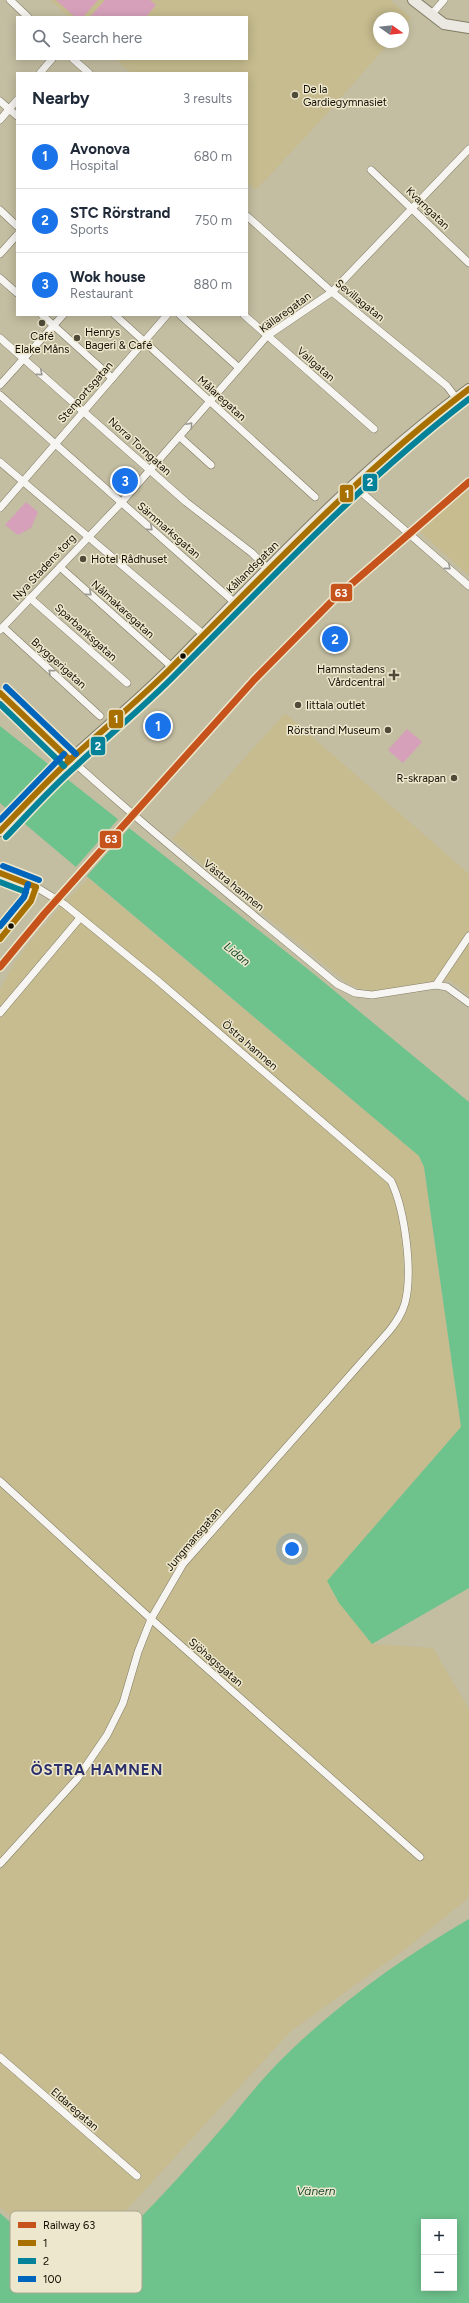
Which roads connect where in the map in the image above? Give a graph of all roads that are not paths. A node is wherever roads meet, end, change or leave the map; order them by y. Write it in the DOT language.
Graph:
graph roads {
  1 [pos="10,0"];
  2 [pos="413,0"];
  3 [pos="444,0"];
  4 [pos="431,15"];
  5 [pos="27,16"];
  6 [pos="469,28"];
  7 [pos="51,60"];
  8 [pos="74,60"];
  9 [pos="41,72"];
  10 [pos="88,72"];
  11 [pos="0,101"];
  12 [pos="16,101"];
  13 [pos="9,109"];
  14 [pos="16,115"];
  15 [pos="0,120"];
  16 [pos="469,149"];
  17 [pos="371,170"];
  18 [pos="412,208"];
  19 [pos="0,210"];
  20 [pos="248,219"];
  21 [pos="16,225"];
  22 [pos="16,236"];
  23 [pos="0,254"];
  24 [pos="469,263"];
  25 [pos="0,278"];
  26 [pos="16,292"];
  27 [pos="332,292"];
  28 [pos="43,316"];
  29 [pos="62,316"];
  30 [pos="116,316"];
  31 [pos="166,316"];
  32 [pos="181,316"];
  33 [pos="245,316"];
  34 [pos="54,325"];
  35 [pos="267,336"];
  36 [pos="0,338"];
  37 [pos="143,342"];
  38 [pos="23,358"];
  39 [pos="239,368"];
  40 [pos="112,378"];
  41 [pos="0,385"];
  42 [pos="469,389"];
  43 [pos="0,395"];
  44 [pos="456,398"];
  45 [pos="210,402"];
  46 [pos="84,411"];
  47 [pos="374,429"];
  48 [pos="180,437"];
  49 [pos="54,445"];
  50 [pos="0,462"];
  51 [pos="211,465"];
  52 [pos="151,469"];
  53 [pos="22,483"];
  54 [pos="353,485"];
  55 [pos="315,497"];
  56 [pos="121,503"];
  57 [pos="0,508"];
  58 [pos="88,536"];
  59 [pos="60,567"];
  60 [pos="268,569"];
  61 [pos="469,586"];
  62 [pos="30,598"];
  63 [pos="234,602"];
  64 [pos="2,629"];
  65 [pos="203,634"];
  66 [pos="172,667"];
  67 [pos="127,683"];
  68 [pos="0,693"];
  69 [pos="100,716"];
  70 [pos="70,760"];
  71 [pos="0,832"];
  72 [pos="0,873"];
  73 [pos="80,918"];
  74 [pos="469,936"];
  75 [pos="436,985"];
  76 [pos="469,1003"];
  77 [pos="0,1013"];
  78 [pos="407,1287"];
  79 [pos="0,1481"];
  80 [pos="151,1619"];
  81 [pos="420,1857"];
  82 [pos="0,1864"];
  83 [pos="0,2057"];
  84 [pos="137,2176"];
  1 -- 5 [label="street"];
  2 -- 4 [label="main road"];
  3 -- 4 [label="street"];
  4 -- 6 [label="main road"];
  7 -- 9 [label="street"];
  8 -- 10 [label="street"];
  11 -- 13 [label="street"];
  12 -- 13 [label="street"];
  13 -- 14 [label="street"];
  13 -- 15 [label="street"];
  16 -- 18 [label="street, Källaregatan"];
  17 -- 18 [label="street, Kvarngatan"];
  18 -- 24 [label="street, Kvarngatan"];
  18 -- 27 [label="street, Källaregatan"];
  19 -- 21 [label="street"];
  20 -- 27 [label="street, Sevillagatan"];
  22 -- 23 [label="street"];
  25 -- 26 [label="street"];
  27 -- 35 [label="street, Källaregatan"];
  27 -- 44 [label="street, Sevillagatan"];
  28 -- 34 [label="street"];
  29 -- 34 [label="street"];
  30 -- 37 [label="street, Målaregatan"];
  31 -- 37 [label="street, Stenportsgatan"];
  32 -- 39 [label="street"];
  33 -- 35 [label="street, Vallgatan"];
  34 -- 38 [label="street"];
  34 -- 40 [label="street"];
  35 -- 39 [label="street, Källaregatan"];
  35 -- 47 [label="street, Vallgatan"];
  36 -- 38 [label="street, Norra Torngatan"];
  37 -- 40 [label="street, Stenportsgatan"];
  37 -- 45 [label="street, Målaregatan"];
  38 -- 41 [label="street"];
  38 -- 46 [label="street, Norra Torngatan, one-way"];
  39 -- 45 [label="street, Källaregatan"];
  40 -- 46 [label="street, Stenportsgatan"];
  42 -- 44 [label="main road, Kållandsgatan"];
  43 -- 49 [label="street, Särnmarksgatan"];
  44 -- 54 [label="main road, Kållandsgatan"];
  48 -- 45 [label="street, Källaregatan, one-way"];
  45 -- 55 [label="street, Målaregatan"];
  46 -- 49 [label="street, Stenportsgatan"];
  46 -- 52 [label="street, Norra Torngatan"];
  48 -- 51 [label="street"];
  48 -- 52 [label="street, Källaregatan"];
  49 -- 53 [label="street, Stenportsgatan"];
  49 -- 56 [label="street, Särnmarksgatan"];
  50 -- 53 [label="street"];
  52 -- 56 [label="street, Källaregatan"];
  52 -- 60 [label="street, Norra Torngatan"];
  53 -- 57 [label="street, Stenportsgatan"];
  53 -- 58 [label="street"];
  54 -- 60 [label="main road, Kållandsgatan"];
  54 -- 61 [label="street, one-way"];
  56 -- 58 [label="street, Källaregatan"];
  56 -- 63 [label="street, Särnmarksgatan, one-way"];
  58 -- 59 [label="street, Nya Stadens torg"];
  58 -- 65 [label="street"];
  59 -- 62 [label="street, Nya Stadens torg"];
  59 -- 66 [label="street, Nålmakaregatan, one-way"];
  60 -- 63 [label="main road, Kållandsgatan"];
  62 -- 64 [label="street, Nya Stadens torg"];
  62 -- 67 [label="street, Sparbanksgatan"];
  63 -- 65 [label="main road, Kållandsgatan"];
  69 -- 64 [label="street, Bryggerigatan, one-way"];
  65 -- 66 [label="main road, Kållandsgatan"];
  66 -- 70 [label="main road, Kållandsgatan"];
  68 -- 70 [label="street, Västra hamnen"];
  70 -- 71 [label="main road, Kållandsgatan"];
  70 -- 75 [label="street, Västra hamnen"];
  72 -- 73 [label="street, Östra hamnen"];
  73 -- 77 [label="street"];
  73 -- 78 [label="street, Östra hamnen"];
  74 -- 75 [label="street"];
  75 -- 76 [label="street"];
  78 -- 80 [label="street, Jungmansgatan"];
  79 -- 80 [label="street, Sjöhagsgatan"];
  80 -- 81 [label="street, Sjöhagsgatan"];
  80 -- 82 [label="street, Jungmansgatan"];
  83 -- 84 [label="street, Eldaregatan"];
}
